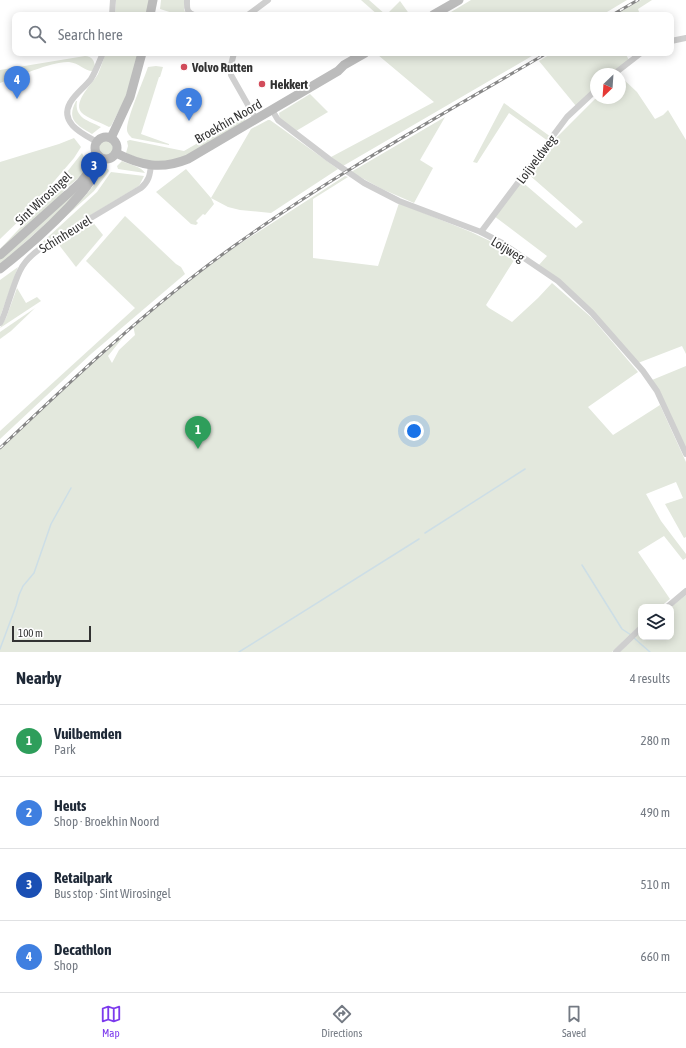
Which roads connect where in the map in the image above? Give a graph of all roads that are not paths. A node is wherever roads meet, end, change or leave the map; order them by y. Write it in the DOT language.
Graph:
graph roads {
  1 [pos="113,0"];
  2 [pos="153,0"];
  3 [pos="187,0"];
  4 [pos="268,0"];
  5 [pos="459,0"];
  6 [pos="112,12"];
  7 [pos="151,12"];
  8 [pos="188,12"];
  9 [pos="252,12"];
  10 [pos="439,12"];
  11 [pos="686,38"];
  12 [pos="674,40"];
  13 [pos="102,56"];
  14 [pos="141,56"];
  15 [pos="233,56"];
  16 [pos="360,56"];
  17 [pos="636,56"];
  18 [pos="621,68"];
  19 [pos="590,96"];
  20 [pos="272,110"];
  21 [pos="256,119"];
  22 [pos="111,138"];
  23 [pos="96,142"];
  24 [pos="116,152"];
  25 [pos="101,157"];
  26 [pos="151,165"];
  27 [pos="481,232"];
  28 [pos="0,256"];
  29 [pos="0,269"];
  30 [pos="0,323"];
  31 [pos="686,454"];
  32 [pos="686,591"];
  33 [pos="671,604"];
  34 [pos="638,631"];
  35 [pos="616,652"];
  1 -- 6 [label="street"];
  2 -- 7 [label="main road"];
  3 -- 8 [label="street"];
  4 -- 9 [label="street"];
  5 -- 10 [label="main road"];
  11 -- 12 [label="street"];
  13 -- 23 [label="street"];
  14 -- 22 [label="main road"];
  15 -- 21 [label="street"];
  16 -- 20 [label="main road, Broekhin Noord"];
  17 -- 18 [label="street"];
  19 -- 27 [label="street, Loijveldweg"];
  20 -- 21 [label="main road, Broekhin Noord"];
  20 -- 27 [label="street, Loijweg"];
  21 -- 26 [label="main road, Broekhin Noord"];
  22 -- 23 [label="main road"];
  22 -- 24 [label="main road"];
  23 -- 25 [label="main road"];
  24 -- 25 [label="main road"];
  24 -- 26 [label="main road, Broekhin Noord"];
  25 -- 28 [label="main road, Sint Wirosingel"];
  25 -- 29 [label="main road, Sint Wirosingel"];
  26 -- 30 [label="street, Schinheuvel"];
  27 -- 31 [label="street, Loijweg"];
  32 -- 33 [label="street"];
  34 -- 35 [label="street"];
}
